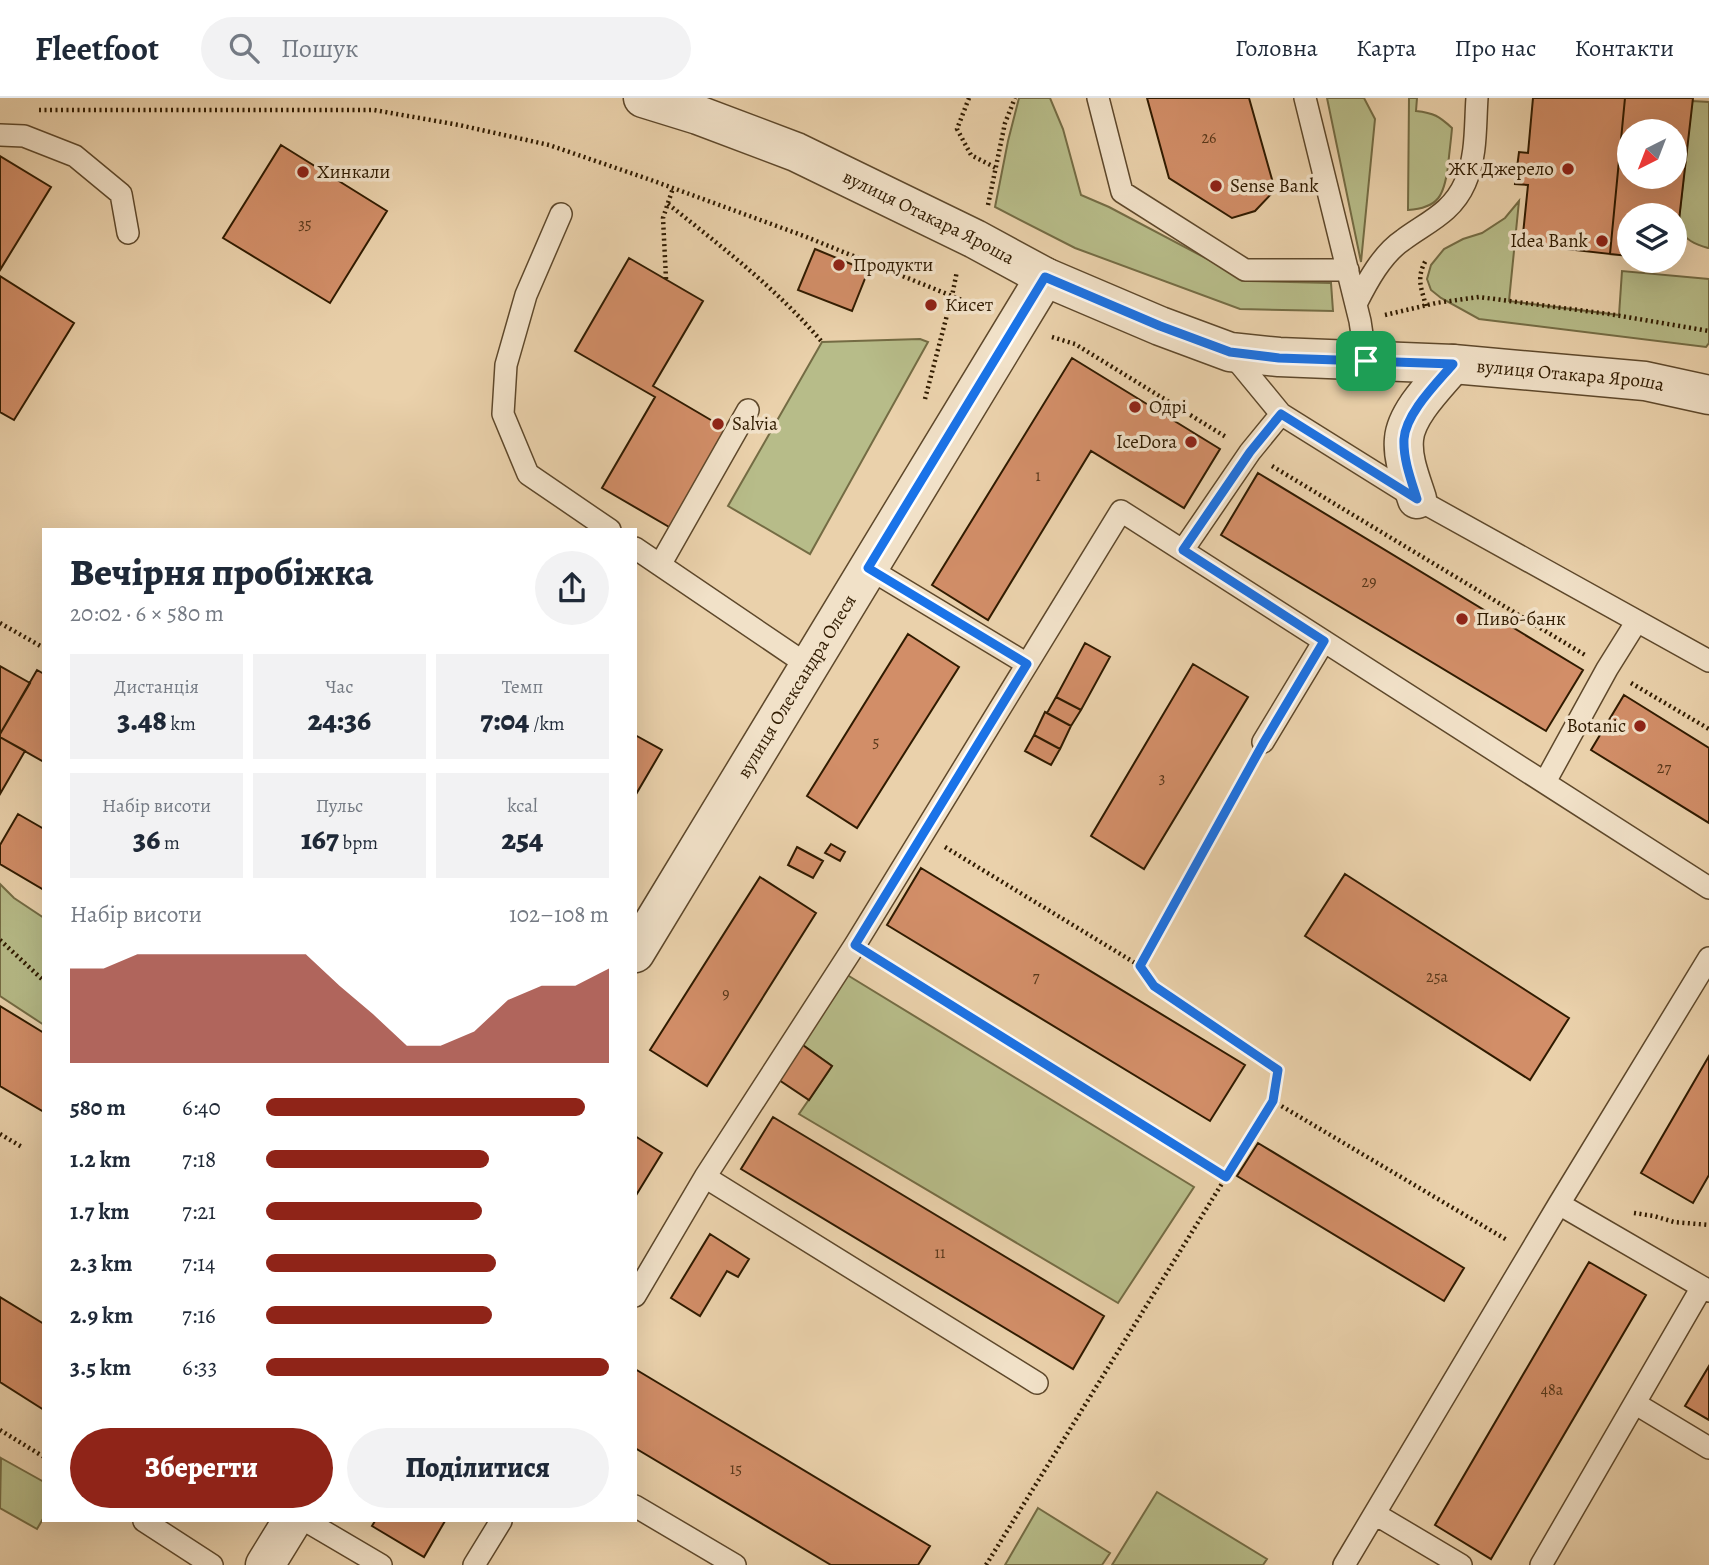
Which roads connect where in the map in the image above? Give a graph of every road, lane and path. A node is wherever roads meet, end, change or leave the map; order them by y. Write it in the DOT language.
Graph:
graph roads {
  1 [pos="643,98"];
  2 [pos="969,98"];
  3 [pos="1015,98"];
  4 [pos="1098,98"];
  5 [pos="1305,98"];
  6 [pos="1477,98"];
  7 [pos="33,110"];
  8 [pos="0,135"];
  9 [pos="996,168"];
  10 [pos="673,188"];
  11 [pos="668,204"];
  12 [pos="988,209"];
  13 [pos="561,214"];
  14 [pos="128,233"];
  15 [pos="1348,270"];
  16 [pos="1045,277"];
  17 [pos="666,279"];
  18 [pos="952,296"];
  19 [pos="1356,304"];
  20 [pos="994,313"];
  21 [pos="1049,336"];
  22 [pos="822,342"];
  23 [pos="1230,352"];
  24 [pos="1366,361"];
  25 [pos="1453,364"];
  26 [pos="1709,395"];
  27 [pos="925,400"];
  28 [pos="748,410"];
  29 [pos="1281,414"];
  30 [pos="1250,452"];
  31 [pos="1417,499"];
  32 [pos="607,528"];
  33 [pos="637,549"];
  34 [pos="1183,550"];
  35 [pos="660,565"];
  36 [pos="868,568"];
  37 [pos="1637,621"];
  38 [pos="0,623"];
  39 [pos="1324,641"];
  40 [pos="42,647"];
  41 [pos="1709,661"];
  42 [pos="1027,664"];
  43 [pos="809,666"];
  44 [pos="1607,669"];
  45 [pos="1709,729"];
  46 [pos="1264,742"];
  47 [pos="1545,782"];
  48 [pos="923,833"];
  49 [pos="1709,888"];
  50 [pos="0,940"];
  51 [pos="855,945"];
  52 [pos="637,950"];
  53 [pos="1709,958"];
  54 [pos="1140,966"];
  55 [pos="42,979"];
  56 [pos="1273,1101"];
  57 [pos="0,1133"];
  58 [pos="22,1147"];
  59 [pos="705,1177"];
  60 [pos="1226,1177"];
  61 [pos="1559,1204"];
  62 [pos="1583,1218"];
  63 [pos="1709,1225"];
  64 [pos="1530,1254"];
  65 [pos="1706,1289"];
  66 [pos="637,1293"];
  67 [pos="1037,1383"];
  68 [pos="1636,1404"];
  69 [pos="0,1430"];
  70 [pos="1709,1448"];
  71 [pos="42,1456"];
  72 [pos="637,1507"];
  73 [pos="1375,1514"];
  74 [pos="146,1522"];
  75 [pos="291,1522"];
  76 [pos="308,1522"];
  77 [pos="500,1522"];
  78 [pos="212,1565"];
  79 [pos="265,1565"];
  80 [pos="381,1565"];
  81 [pos="474,1565"];
  82 [pos="735,1565"];
  83 [pos="986,1565"];
  84 [pos="1344,1565"];
  85 [pos="1461,1565"];
  86 [pos="1541,1565"];
  1 -- 16 [label="street, вулиця Отакара Яроша"];
  2 -- 9 [label="path"];
  3 -- 9 [label="path"];
  4 -- 15 [label="lane"];
  5 -- 15 [label="lane"];
  6 -- 19 [label="lane"];
  7 -- 10 [label="path"];
  8 -- 14 [label="lane"];
  9 -- 12 [label="path"];
  10 -- 11 [label="path"];
  10 -- 18 [label="path"];
  11 -- 17 [label="path"];
  11 -- 22 [label="path"];
  13 -- 32 [label="lane"];
  15 -- 19 [label="lane"];
  16 -- 23 [label="street, вулиця Отакара Яроша"];
  16 -- 36 [label="street, вулиця Олександра Олеся"];
  18 -- 20 [label="path"];
  18 -- 27 [label="path"];
  19 -- 24 [label="lane"];
  21 -- 30 [label="path"];
  23 -- 24 [label="street, вулиця Отакара Яроша"];
  23 -- 29 [label="lane"];
  24 -- 25 [label="street, вулиця Отакара Яроша"];
  25 -- 26 [label="street, вулиця Отакара Яроша"];
  25 -- 31 [label="street"];
  28 -- 35 [label="lane"];
  29 -- 30 [label="lane"];
  29 -- 31 [label="lane"];
  30 -- 34 [label="lane"];
  30 -- 44 [label="path"];
  31 -- 37 [label="lane"];
  33 -- 35 [label="lane"];
  34 -- 39 [label="lane"];
  34 -- 42 [label="lane"];
  35 -- 43 [label="lane"];
  36 -- 42 [label="lane"];
  36 -- 43 [label="street, вулиця Олександра Олеся"];
  37 -- 41 [label="lane"];
  37 -- 44 [label="lane"];
  38 -- 40 [label="path"];
  39 -- 46 [label="lane"];
  39 -- 47 [label="lane"];
  42 -- 48 [label="lane"];
  43 -- 52 [label="street, вулиця Олександра Олеся"];
  44 -- 45 [label="path"];
  44 -- 47 [label="lane"];
  46 -- 54 [label="path"];
  47 -- 49 [label="lane"];
  48 -- 51 [label="lane"];
  48 -- 54 [label="path"];
  50 -- 55 [label="path"];
  51 -- 59 [label="lane"];
  51 -- 60 [label="path"];
  53 -- 61 [label="lane"];
  54 -- 56 [label="path"];
  56 -- 60 [label="path"];
  56 -- 64 [label="path"];
  57 -- 58 [label="path"];
  59 -- 66 [label="lane"];
  59 -- 67 [label="lane"];
  60 -- 83 [label="path"];
  61 -- 62 [label="lane"];
  61 -- 64 [label="lane"];
  62 -- 63 [label="path"];
  62 -- 65 [label="lane"];
  64 -- 73 [label="lane"];
  65 -- 68 [label="lane"];
  68 -- 70 [label="lane"];
  68 -- 86 [label="lane"];
  69 -- 71 [label="path"];
  72 -- 82 [label="lane"];
  73 -- 84 [label="lane"];
  73 -- 85 [label="lane"];
  74 -- 78 [label="lane"];
  75 -- 79 [label="street"];
  76 -- 80 [label="lane"];
  77 -- 81 [label="lane"];
}
